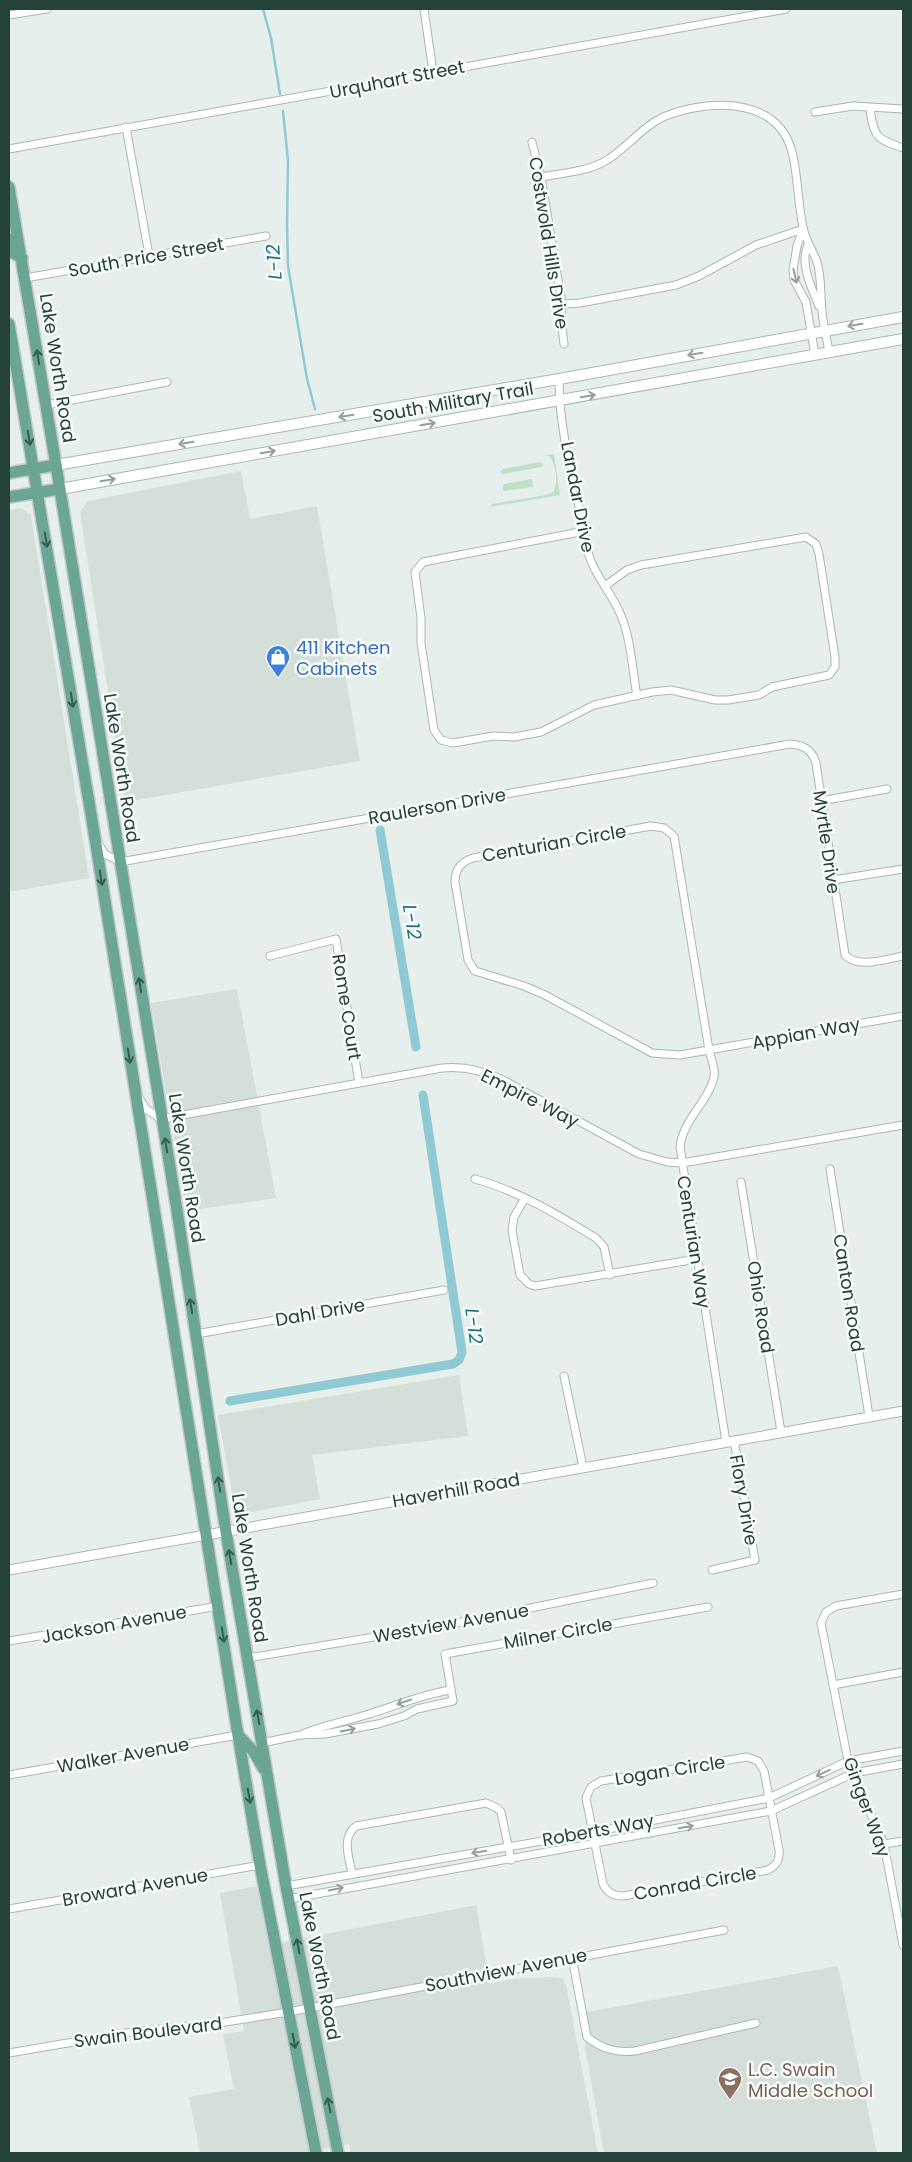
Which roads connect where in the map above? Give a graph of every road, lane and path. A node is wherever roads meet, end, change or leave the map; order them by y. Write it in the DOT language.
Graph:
graph roads {
  1 [pos="47,9"];
  2 [pos="424,9"];
  3 [pos="786,9"];
  4 [pos="9,15"];
  5 [pos="433,72"];
  6 [pos="870,109"];
  7 [pos="903,109"];
  8 [pos="815,112"];
  9 [pos="126,127"];
  10 [pos="532,142"];
  11 [pos="903,148"];
  12 [pos="9,149"];
  13 [pos="541,177"];
  14 [pos="9,187"];
  15 [pos="803,229"];
  16 [pos="266,236"];
  17 [pos="9,239"];
  18 [pos="808,245"];
  19 [pos="149,255"];
  20 [pos="795,256"];
  21 [pos="22,258"];
  22 [pos="806,259"];
  23 [pos="25,278"];
  24 [pos="562,304"];
  25 [pos="822,313"];
  26 [pos="903,316"];
  27 [pos="9,324"];
  28 [pos="826,331"];
  29 [pos="812,333"];
  30 [pos="903,339"];
  31 [pos="564,344"];
  32 [pos="829,352"];
  33 [pos="815,355"];
  34 [pos="559,379"];
  35 [pos="167,382"];
  36 [pos="559,401"];
  37 [pos="46,405"];
  38 [pos="56,464"];
  39 [pos="34,468"];
  40 [pos="9,473"];
  41 [pos="60,488"];
  42 [pos="38,492"];
  43 [pos="9,497"];
  44 [pos="585,531"];
  45 [pos="605,586"];
  46 [pos="637,696"];
  47 [pos="790,744"];
  48 [pos="887,790"];
  49 [pos="821,801"];
  50 [pos="95,838"];
  51 [pos="120,862"];
  52 [pos="903,869"];
  53 [pos="833,880"];
  54 [pos="270,956"];
  55 [pos="903,956"];
  56 [pos="903,1016"];
  57 [pos="709,1050"];
  58 [pos="359,1083"];
  59 [pos="134,1090"];
  60 [pos="161,1119"];
  61 [pos="903,1126"];
  62 [pos="682,1163"];
  63 [pos="830,1169"];
  64 [pos="475,1179"];
  65 [pos="741,1182"];
  66 [pos="525,1198"];
  67 [pos="697,1259"];
  68 [pos="610,1275"];
  69 [pos="444,1290"];
  70 [pos="196,1334"];
  71 [pos="564,1376"];
  72 [pos="903,1411"];
  73 [pos="869,1416"];
  74 [pos="781,1432"];
  75 [pos="730,1441"];
  76 [pos="583,1467"];
  77 [pos="226,1532"];
  78 [pos="206,1535"];
  79 [pos="9,1570"];
  80 [pos="712,1570"];
  81 [pos="653,1583"];
  82 [pos="903,1594"];
  83 [pos="219,1606"];
  84 [pos="708,1607"];
  85 [pos="9,1642"];
  86 [pos="248,1658"];
  87 [pos="903,1672"];
  88 [pos="834,1685"];
  89 [pos="451,1690"];
  90 [pos="238,1735"];
  91 [pos="300,1735"];
  92 [pos="262,1743"];
  93 [pos="903,1751"];
  94 [pos="848,1761"];
  95 [pos="903,1764"];
  96 [pos="854,1773"];
  97 [pos="9,1775"];
  98 [pos="268,1776"];
  99 [pos="769,1798"];
  100 [pos="771,1812"];
  101 [pos="593,1832"];
  102 [pos="903,1840"];
  103 [pos="595,1844"];
  104 [pos="884,1844"];
  105 [pos="509,1846"];
  106 [pos="511,1860"];
  107 [pos="260,1864"];
  108 [pos="352,1873"];
  109 [pos="286,1886"];
  110 [pos="289,1899"];
  111 [pos="9,1909"];
  112 [pos="901,1921"];
  113 [pos="724,1930"];
  114 [pos="903,1945"];
  115 [pos="572,1957"];
  116 [pos="310,2008"];
  117 [pos="288,2012"];
  118 [pos="756,2023"];
  119 [pos="9,2053"];
  120 [pos="316,2153"];
  121 [pos="338,2153"];
  1 -- 4 [label="street"];
  2 -- 5 [label="street"];
  3 -- 5 [label="street, Urquhart Street"];
  5 -- 9 [label="street, Urquhart Street"];
  6 -- 7 [label="street"];
  6 -- 8 [label="street"];
  6 -- 11 [label="street"];
  9 -- 12 [label="street, Urquhart Street"];
  9 -- 19 [label="street"];
  10 -- 13 [label="street, Costwold Hills Drive"];
  13 -- 15 [label="street"];
  13 -- 24 [label="street, Costwold Hills Drive"];
  14 -- 21 [label="main road, Lake Worth Road"];
  15 -- 18 [label="street"];
  15 -- 20 [label="street"];
  15 -- 24 [label="street"];
  16 -- 19 [label="street, South Price Street"];
  17 -- 21 [label="main road"];
  18 -- 22 [label="street"];
  18 -- 25 [label="street"];
  19 -- 23 [label="street, South Price Street"];
  20 -- 22 [label="street"];
  20 -- 29 [label="street, one-way"];
  21 -- 23 [label="main road, Lake Worth Road"];
  22 -- 25 [label="street"];
  37 -- 23 [label="main road, Lake Worth Road, one-way"];
  24 -- 31 [label="street, Costwold Hills Drive"];
  25 -- 28 [label="street"];
  26 -- 28 [label="main road, South Military Trail, one-way"];
  27 -- 39 [label="main road, Lake Worth Road, one-way"];
  28 -- 29 [label="main road, South Military Trail"];
  28 -- 32 [label="street"];
  29 -- 33 [label="street"];
  29 -- 34 [label="main road, South Military Trail, one-way"];
  30 -- 32 [label="main road, South Military Trail"];
  32 -- 33 [label="main road, South Military Trail"];
  36 -- 33 [label="main road, South Military Trail, one-way"];
  34 -- 36 [label="street, Landar Drive"];
  34 -- 38 [label="main road, South Military Trail, one-way"];
  35 -- 37 [label="street"];
  41 -- 36 [label="main road, South Military Trail, one-way"];
  36 -- 44 [label="street, Landar Drive"];
  37 -- 38 [label="main road, Lake Worth Road"];
  38 -- 39 [label="main road, South Military Trail"];
  38 -- 41 [label="main road, Lake Worth Road"];
  39 -- 40 [label="main road, South Military Trail"];
  39 -- 42 [label="main road, Lake Worth Road"];
  41 -- 42 [label="main road, South Military Trail"];
  41 -- 51 [label="main road, Lake Worth Road"];
  42 -- 43 [label="main road, South Military Trail"];
  42 -- 50 [label="main road, Lake Worth Road, one-way"];
  44 -- 45 [label="street, Landar Drive"];
  44 -- 46 [label="street"];
  45 -- 46 [label="street, Landar Drive"];
  45 -- 46 [label="street"];
  47 -- 49 [label="street, Myrtle Drive"];
  47 -- 51 [label="street, Raulerson Drive"];
  48 -- 49 [label="street"];
  49 -- 53 [label="street, Myrtle Drive"];
  50 -- 51 [label="street"];
  50 -- 59 [label="main road, Lake Worth Road, one-way"];
  60 -- 51 [label="main road, Lake Worth Road, one-way"];
  52 -- 53 [label="street"];
  53 -- 55 [label="street, Myrtle Drive"];
  54 -- 58 [label="street, Rome Court"];
  56 -- 57 [label="street, Appian Way"];
  57 -- 57 [label="street, Centurian Circle"];
  57 -- 62 [label="street, Centurian Way"];
  58 -- 60 [label="street, Empire Way"];
  58 -- 62 [label="street, Empire Way"];
  59 -- 60 [label="street"];
  59 -- 78 [label="main road, Lake Worth Road"];
  70 -- 60 [label="main road, Lake Worth Road, one-way"];
  61 -- 62 [label="street, Empire Way"];
  62 -- 67 [label="street, Centurian Way"];
  63 -- 73 [label="street, Canton Road"];
  64 -- 66 [label="street"];
  65 -- 74 [label="street, Ohio Road"];
  66 -- 68 [label="street"];
  66 -- 68 [label="street"];
  67 -- 68 [label="street"];
  67 -- 75 [label="street, Centurian Way"];
  69 -- 70 [label="street, Dahl Drive"];
  77 -- 70 [label="main road, Lake Worth Road, one-way"];
  71 -- 76 [label="street"];
  72 -- 73 [label="street, Haverhill Road"];
  73 -- 74 [label="street, Haverhill Road"];
  74 -- 75 [label="street, Haverhill Road"];
  75 -- 76 [label="street, Haverhill Road"];
  75 -- 80 [label="street, Flory Drive"];
  76 -- 77 [label="street, Haverhill Road"];
  77 -- 78 [label="street, Haverhill Road"];
  86 -- 77 [label="main road, Lake Worth Road, one-way"];
  78 -- 79 [label="street, Haverhill Road"];
  78 -- 83 [label="main road, Lake Worth Road"];
  81 -- 86 [label="street, Westview Avenue"];
  82 -- 88 [label="street, Ginger Way"];
  83 -- 85 [label="street, Jackson Avenue"];
  83 -- 90 [label="main road, Lake Worth Road, one-way"];
  84 -- 89 [label="street, Milner Circle"];
  92 -- 86 [label="main road, Lake Worth Road, one-way"];
  87 -- 88 [label="street"];
  88 -- 94 [label="street, Ginger Way"];
  89 -- 91 [label="street, Milner Circle, one-way"];
  91 -- 89 [label="street, Milner Circle, one-way"];
  90 -- 97 [label="street, Walker Avenue"];
  90 -- 98 [label="main road"];
  90 -- 107 [label="main road, Lake Worth Road, one-way"];
  91 -- 92 [label="street, Milner Circle"];
  92 -- 98 [label="main road, Lake Worth Road"];
  93 -- 94 [label="street, Roberts Way"];
  94 -- 96 [label="street, Ginger Way"];
  94 -- 99 [label="street, Roberts Way, one-way"];
  95 -- 96 [label="street, Roberts Way"];
  96 -- 100 [label="street, Roberts Way"];
  96 -- 104 [label="street, Ginger Way"];
  98 -- 109 [label="main road, Lake Worth Road"];
  99 -- 100 [label="street, Conrad Circle"];
  99 -- 101 [label="street, Roberts Way"];
  99 -- 101 [label="street, Logan Circle"];
  103 -- 100 [label="street, Roberts Way, one-way"];
  100 -- 103 [label="street, Conrad Circle"];
  101 -- 103 [label="street, Conrad Circle"];
  101 -- 105 [label="street, Roberts Way"];
  102 -- 104 [label="street"];
  103 -- 106 [label="street, Roberts Way"];
  104 -- 112 [label="street, Ginger Way"];
  105 -- 106 [label="street"];
  105 -- 108 [label="street, Roberts Way, one-way"];
  105 -- 108 [label="street"];
  110 -- 106 [label="street, Roberts Way, one-way"];
  107 -- 111 [label="street, Broward Avenue"];
  107 -- 117 [label="main road, Lake Worth Road"];
  108 -- 109 [label="street, Roberts Way"];
  109 -- 110 [label="main road, Lake Worth Road"];
  116 -- 110 [label="main road, Lake Worth Road, one-way"];
  112 -- 114 [label="street, Ginger Way"];
  113 -- 115 [label="street, Southview Avenue"];
  115 -- 116 [label="street, Southview Avenue"];
  115 -- 118 [label="street"];
  116 -- 117 [label="street, Southview Avenue"];
  121 -- 116 [label="main road, Lake Worth Road, one-way"];
  117 -- 119 [label="street, Swain Boulevard"];
  117 -- 120 [label="main road, Lake Worth Road, one-way"];
}
